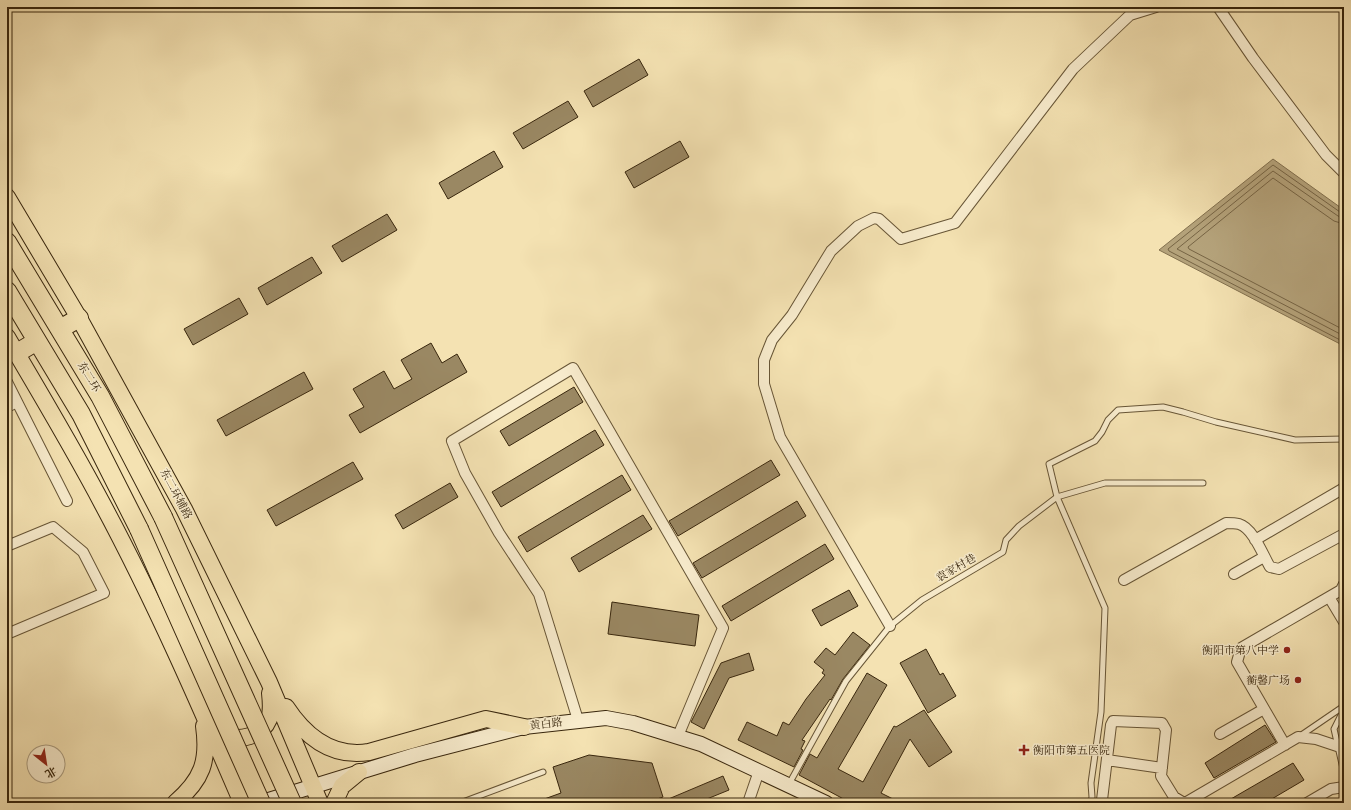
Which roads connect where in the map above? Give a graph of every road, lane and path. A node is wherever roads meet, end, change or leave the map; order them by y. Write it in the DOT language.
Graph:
graph roads {
  1 [pos="1156,7"];
  2 [pos="1218,7"];
  3 [pos="1344,173"];
  4 [pos="7,197"];
  5 [pos="7,242"];
  6 [pos="7,291"];
  7 [pos="79,318"];
  8 [pos="60,329"];
  9 [pos="7,337"];
  10 [pos="37,341"];
  11 [pos="16,353"];
  12 [pos="7,382"];
  13 [pos="17,402"];
  14 [pos="7,407"];
  15 [pos="1344,439"];
  16 [pos="1203,483"];
  17 [pos="1344,488"];
  18 [pos="1057,497"];
  19 [pos="68,501"];
  20 [pos="1344,534"];
  21 [pos="1255,540"];
  22 [pos="7,546"];
  23 [pos="1264,557"];
  24 [pos="1234,574"];
  25 [pos="1124,580"];
  26 [pos="1344,584"];
  27 [pos="1329,597"];
  28 [pos="1344,622"];
  29 [pos="890,626"];
  30 [pos="7,634"];
  31 [pos="269,682"];
  32 [pos="1344,706"];
  33 [pos="1264,709"];
  34 [pos="1344,709"];
  35 [pos="202,711"];
  36 [pos="578,720"];
  37 [pos="524,727"];
  38 [pos="1220,734"];
  39 [pos="678,736"];
  40 [pos="1298,737"];
  41 [pos="1285,745"];
  42 [pos="1337,746"];
  43 [pos="1106,760"];
  44 [pos="1162,768"];
  45 [pos="759,771"];
  46 [pos="359,772"];
  47 [pos="543,772"];
  48 [pos="1344,773"];
  49 [pos="788,785"];
  50 [pos="313,786"];
  51 [pos="1344,787"];
  52 [pos="175,803"];
  53 [pos="242,803"];
  54 [pos="260,803"];
  55 [pos="292,803"];
  56 [pos="320,803"];
  57 [pos="334,803"];
  58 [pos="460,803"];
  59 [pos="748,803"];
  60 [pos="826,803"];
  61 [pos="1090,803"];
  62 [pos="1103,803"];
  63 [pos="1185,803"];
  64 [pos="1307,803"];
  1 -- 29 [label="street"];
  2 -- 3 [label="street"];
  4 -- 7 [label="main road, 东二环辅路"];
  5 -- 8 [label="highway, 东二环"];
  6 -- 10 [label="highway"];
  7 -- 8 [label="highway"];
  7 -- 31 [label="main road, 东二环辅路"];
  8 -- 55 [label="highway, 东二环, bridge"];
  9 -- 11 [label="main road"];
  10 -- 11 [label="highway"];
  10 -- 54 [label="highway, bridge"];
  11 -- 35 [label="main road"];
  12 -- 13 [label="street"];
  13 -- 14 [label="street"];
  13 -- 19 [label="street"];
  15 -- 18 [label="lane"];
  16 -- 18 [label="lane, 袁家村巷"];
  17 -- 21 [label="street"];
  18 -- 29 [label="lane, 袁家村巷"];
  18 -- 61 [label="lane"];
  20 -- 23 [label="street"];
  21 -- 23 [label="street"];
  21 -- 25 [label="street"];
  22 -- 30 [label="street"];
  23 -- 24 [label="street"];
  26 -- 27 [label="street"];
  27 -- 28 [label="street"];
  27 -- 33 [label="street"];
  29 -- 49 [label="lane, 袁家村巷"];
  31 -- 35 [label="main road"];
  31 -- 37 [label="main road"];
  31 -- 50 [label="main road, 东二环辅路"];
  32 -- 40 [label="lane"];
  33 -- 38 [label="street"];
  33 -- 41 [label="street"];
  34 -- 42 [label="lane"];
  35 -- 52 [label="main road"];
  35 -- 53 [label="main road"];
  36 -- 37 [label="main road, 黄白路"];
  36 -- 39 [label="main road, 黄白路"];
  36 -- 39 [label="street"];
  37 -- 46 [label="main road, 黄白路"];
  39 -- 45 [label="main road, 黄白路"];
  40 -- 41 [label="street"];
  40 -- 42 [label="street"];
  41 -- 63 [label="street"];
  42 -- 48 [label="lane"];
  43 -- 44 [label="street"];
  43 -- 44 [label="street"];
  43 -- 62 [label="street"];
  44 -- 63 [label="street"];
  45 -- 49 [label="main road, 黄白路"];
  45 -- 59 [label="street"];
  46 -- 50 [label="main road, 黄白路"];
  46 -- 57 [label="main road"];
  47 -- 58 [label="lane"];
  49 -- 60 [label="main road, 黄白路"];
  50 -- 54 [label="main road, 黄白路"];
  50 -- 56 [label="main road, 东二环辅路"];
  51 -- 64 [label="street"];
}
